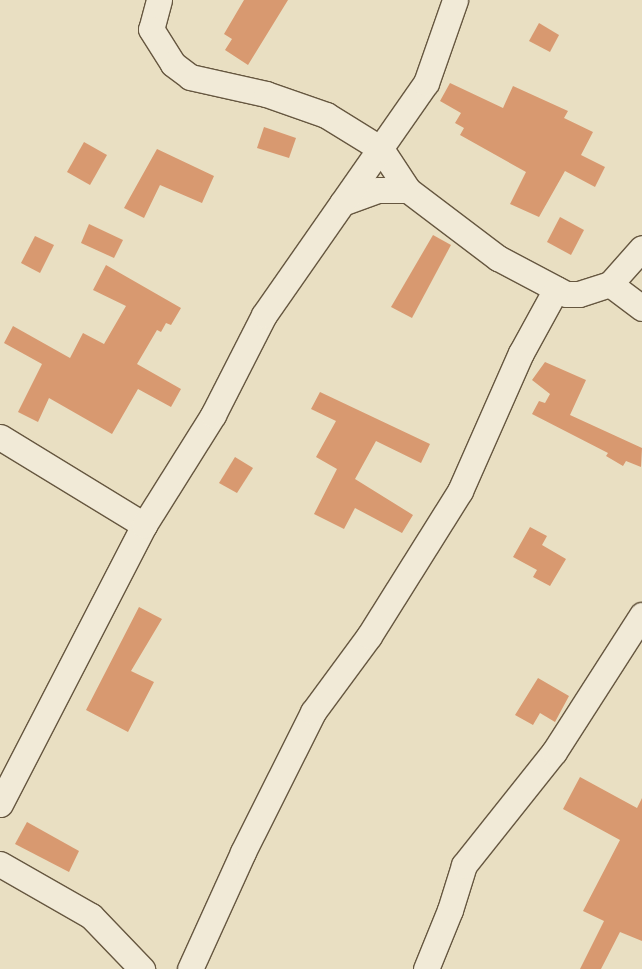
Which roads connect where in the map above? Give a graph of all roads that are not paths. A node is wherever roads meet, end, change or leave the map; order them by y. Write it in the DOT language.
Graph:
graph roads {
  1 [pos="159,0"];
  2 [pos="455,0"];
  3 [pos="381,148"];
  4 [pos="408,190"];
  5 [pos="342,203"];
  6 [pos="642,248"];
  7 [pos="610,284"];
  8 [pos="556,288"];
  9 [pos="642,308"];
  10 [pos="0,437"];
  11 [pos="144,525"];
  12 [pos="642,615"];
  13 [pos="0,804"];
  14 [pos="0,864"];
  15 [pos="142,969"];
  16 [pos="190,969"];
  17 [pos="426,969"];
  1 -- 3 [label="street"];
  2 -- 3 [label="street"];
  3 -- 4 [label="street"];
  3 -- 5 [label="street"];
  4 -- 5 [label="street"];
  4 -- 8 [label="street"];
  5 -- 11 [label="street"];
  6 -- 7 [label="street"];
  7 -- 8 [label="street"];
  7 -- 9 [label="street"];
  8 -- 16 [label="street"];
  10 -- 11 [label="street"];
  11 -- 13 [label="street"];
  12 -- 17 [label="street"];
  14 -- 15 [label="street"];
}
